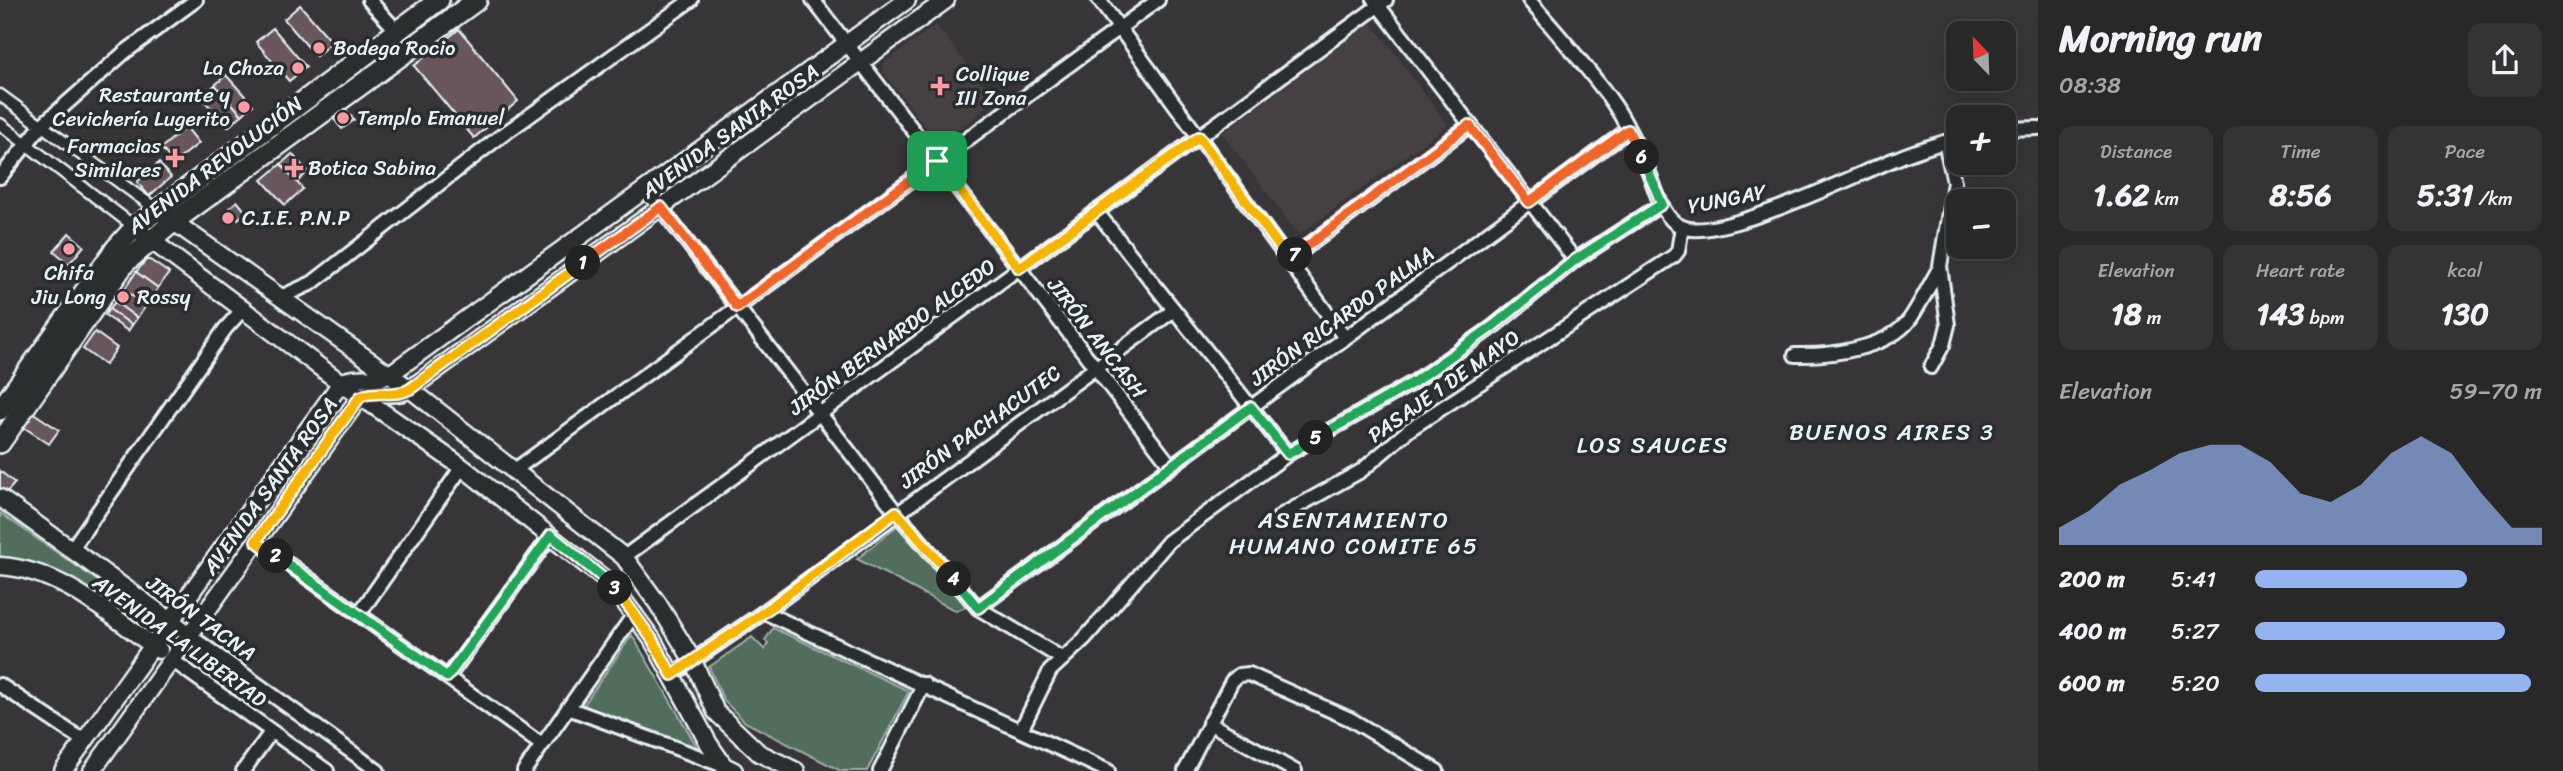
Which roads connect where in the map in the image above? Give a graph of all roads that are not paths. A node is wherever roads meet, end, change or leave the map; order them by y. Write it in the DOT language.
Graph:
graph roads {
  1 [pos="196,0"];
  2 [pos="369,0"];
  3 [pos="439,0"];
  4 [pos="477,0"];
  5 [pos="691,0"];
  6 [pos="813,0"];
  7 [pos="907,0"];
  8 [pos="946,0"];
  9 [pos="1099,0"];
  10 [pos="1158,0"];
  11 [pos="1529,0"];
  12 [pos="1379,2"];
  13 [pos="1119,28"];
  14 [pos="396,30"];
  15 [pos="846,43"];
  16 [pos="861,62"];
  17 [pos="0,95"];
  18 [pos="0,124"];
  19 [pos="42,125"];
  20 [pos="1469,125"];
  21 [pos="2038,128"];
  22 [pos="2016,129"];
  23 [pos="1628,130"];
  24 [pos="1199,137"];
  25 [pos="1945,142"];
  26 [pos="27,143"];
  27 [pos="937,161"];
  28 [pos="0,177"];
  29 [pos="646,189"];
  30 [pos="1529,202"];
  31 [pos="1662,204"];
  32 [pos="661,207"];
  33 [pos="156,209"];
  34 [pos="1097,211"];
  35 [pos="173,222"];
  36 [pos="135,227"];
  37 [pos="1682,227"];
  38 [pos="150,240"];
  39 [pos="1289,260"];
  40 [pos="1575,260"];
  41 [pos="1940,266"];
  42 [pos="1019,268"];
  43 [pos="281,297"];
  44 [pos="737,307"];
  45 [pos="243,309"];
  46 [pos="1174,310"];
  47 [pos="1345,338"];
  48 [pos="1795,355"];
  49 [pos="1095,367"];
  50 [pos="1931,367"];
  51 [pos="390,374"];
  52 [pos="341,383"];
  53 [pos="410,389"];
  54 [pos="360,397"];
  55 [pos="1251,407"];
  56 [pos="0,410"];
  57 [pos="819,414"];
  58 [pos="0,443"];
  59 [pos="1288,454"];
  60 [pos="1171,466"];
  61 [pos="462,467"];
  62 [pos="512,472"];
  63 [pos="0,498"];
  64 [pos="896,512"];
  65 [pos="1280,516"];
  66 [pos="551,535"];
  67 [pos="256,541"];
  68 [pos="71,550"];
  69 [pos="624,556"];
  70 [pos="0,566"];
  71 [pos="978,608"];
  72 [pos="764,612"];
  73 [pos="635,613"];
  74 [pos="359,614"];
  75 [pos="170,621"];
  76 [pos="189,635"];
  77 [pos="153,646"];
  78 [pos="1062,659"];
  79 [pos="172,660"];
  80 [pos="693,661"];
  81 [pos="672,675"];
  82 [pos="447,677"];
  83 [pos="924,684"];
  84 [pos="0,685"];
  85 [pos="568,708"];
  86 [pos="1209,723"];
  87 [pos="1021,730"];
  88 [pos="271,732"];
  89 [pos="84,741"];
  90 [pos="542,745"];
  91 [pos="729,769"];
  92 [pos="63,771"];
  93 [pos="92,771"];
  94 [pos="243,771"];
  95 [pos="327,771"];
  96 [pos="378,771"];
  97 [pos="524,771"];
  98 [pos="796,771"];
  99 [pos="880,771"];
  100 [pos="1108,771"];
  101 [pos="1185,771"];
  102 [pos="1295,771"];
  103 [pos="1437,771"];
  1 -- 19 [label="street"];
  2 -- 14 [label="street"];
  3 -- 14 [label="main road, AVENIDA REVOLUCIÓN"];
  4 -- 35 [label="main road, AVENIDA REVOLUCIÓN"];
  5 -- 43 [label="street"];
  6 -- 15 [label="street, JIRÓN ANCASH"];
  7 -- 15 [label="street, AVENIDA SANTA ROSA"];
  8 -- 16 [label="street, AVENIDA SANTA ROSA"];
  9 -- 13 [label="street"];
  10 -- 13 [label="street"];
  11 -- 23 [label="street, YUNGAY"];
  12 -- 20 [label="street"];
  12 -- 24 [label="street, JIRÓN BERNARDO ALCEDO"];
  13 -- 24 [label="street"];
  13 -- 27 [label="street"];
  14 -- 33 [label="main road, AVENIDA REVOLUCIÓN"];
  15 -- 16 [label="street, JIRÓN ANCASH"];
  15 -- 29 [label="street, AVENIDA SANTA ROSA"];
  16 -- 27 [label="street, JIRÓN ANCASH"];
  16 -- 32 [label="street, AVENIDA SANTA ROSA"];
  17 -- 19 [label="street"];
  18 -- 26 [label="street"];
  19 -- 26 [label="street"];
  19 -- 33 [label="street"];
  20 -- 30 [label="street"];
  20 -- 39 [label="street"];
  21 -- 22 [label="street"];
  23 -- 30 [label="street, JIRÓN RICARDO PALMA"];
  23 -- 31 [label="street, YUNGAY"];
  24 -- 34 [label="street, JIRÓN BERNARDO ALCEDO"];
  24 -- 39 [label="street"];
  25 -- 37 [label="street, YUNGAY"];
  25 -- 41 [label="street"];
  26 -- 28 [label="street"];
  26 -- 36 [label="street"];
  27 -- 42 [label="street, JIRÓN ANCASH"];
  27 -- 44 [label="street"];
  29 -- 32 [label="street"];
  29 -- 51 [label="street, AVENIDA SANTA ROSA"];
  30 -- 40 [label="street"];
  30 -- 47 [label="street, JIRÓN RICARDO PALMA"];
  31 -- 37 [label="street, YUNGAY"];
  31 -- 40 [label="street"];
  32 -- 44 [label="street"];
  32 -- 53 [label="street, AVENIDA SANTA ROSA"];
  33 -- 35 [label="street"];
  33 -- 36 [label="main road, AVENIDA REVOLUCIÓN"];
  34 -- 42 [label="street, JIRÓN BERNARDO ALCEDO"];
  34 -- 46 [label="street"];
  35 -- 38 [label="main road, AVENIDA REVOLUCIÓN"];
  35 -- 43 [label="street"];
  36 -- 38 [label="street"];
  36 -- 56 [label="main road, AVENIDA REVOLUCIÓN"];
  37 -- 65 [label="street, PASAJE 1 DE MAYO"];
  38 -- 45 [label="street"];
  38 -- 58 [label="main road, AVENIDA REVOLUCIÓN"];
  39 -- 47 [label="street"];
  40 -- 59 [label="street"];
  41 -- 48 [label="street"];
  41 -- 50 [label="street"];
  42 -- 49 [label="street, JIRÓN ANCASH"];
  42 -- 57 [label="street, JIRÓN BERNARDO ALCEDO"];
  43 -- 51 [label="street"];
  44 -- 57 [label="street"];
  44 -- 62 [label="street"];
  45 -- 52 [label="street"];
  45 -- 68 [label="street"];
  46 -- 49 [label="street, JIRÓN PACHACUTEC"];
  46 -- 55 [label="street"];
  47 -- 55 [label="street, JIRÓN RICARDO PALMA"];
  49 -- 60 [label="street, JIRÓN ANCASH"];
  49 -- 64 [label="street, JIRÓN PACHACUTEC"];
  51 -- 52 [label="street, AVENIDA SANTA ROSA"];
  51 -- 53 [label="street"];
  52 -- 54 [label="street"];
  52 -- 75 [label="street, AVENIDA SANTA ROSA"];
  53 -- 54 [label="street, AVENIDA SANTA ROSA"];
  53 -- 62 [label="street"];
  54 -- 61 [label="street"];
  54 -- 67 [label="street, AVENIDA SANTA ROSA"];
  55 -- 59 [label="street"];
  55 -- 60 [label="street, JIRÓN RICARDO PALMA"];
  57 -- 64 [label="street"];
  57 -- 69 [label="street, JIRÓN BERNARDO ALCEDO"];
  59 -- 78 [label="street"];
  60 -- 71 [label="street, JIRÓN RICARDO PALMA"];
  61 -- 66 [label="street"];
  61 -- 74 [label="street"];
  62 -- 69 [label="street"];
  63 -- 68 [label="street, JIRÓN TACNA"];
  64 -- 71 [label="street"];
  64 -- 72 [label="street, JIRÓN PACHACUTEC"];
  66 -- 73 [label="street"];
  66 -- 82 [label="street"];
  67 -- 74 [label="street"];
  67 -- 76 [label="street, AVENIDA SANTA ROSA"];
  68 -- 75 [label="street, JIRÓN TACNA"];
  69 -- 80 [label="street"];
  70 -- 77 [label="street, AVENIDA LA LIBERTAD"];
  71 -- 78 [label="street"];
  72 -- 80 [label="street, JIRÓN PACHACUTEC"];
  72 -- 83 [label="street"];
  73 -- 81 [label="street"];
  73 -- 85 [label="street"];
  74 -- 82 [label="street"];
  75 -- 76 [label="street, JIRÓN TACNA"];
  75 -- 77 [label="street, AVENIDA SANTA ROSA"];
  76 -- 79 [label="street, AVENIDA SANTA ROSA"];
  76 -- 96 [label="street, JIRÓN TACNA"];
  77 -- 79 [label="street, AVENIDA LA LIBERTAD"];
  77 -- 89 [label="street, AVENIDA SANTA ROSA"];
  78 -- 87 [label="street"];
  79 -- 88 [label="street, AVENIDA LA LIBERTAD"];
  79 -- 93 [label="street, AVENIDA SANTA ROSA"];
  80 -- 81 [label="street, JIRÓN PACHACUTEC"];
  80 -- 98 [label="street"];
  81 -- 91 [label="street"];
  82 -- 90 [label="street"];
  83 -- 87 [label="street"];
  83 -- 99 [label="street"];
  84 -- 89 [label="street"];
  85 -- 90 [label="street"];
  85 -- 91 [label="street"];
  86 -- 101 [label="street"];
  86 -- 102 [label="street"];
  86 -- 103 [label="street"];
  87 -- 100 [label="street"];
  88 -- 94 [label="street"];
  88 -- 95 [label="street, AVENIDA LA LIBERTAD"];
  89 -- 92 [label="street, AVENIDA SANTA ROSA"];
  90 -- 97 [label="street"];
}
